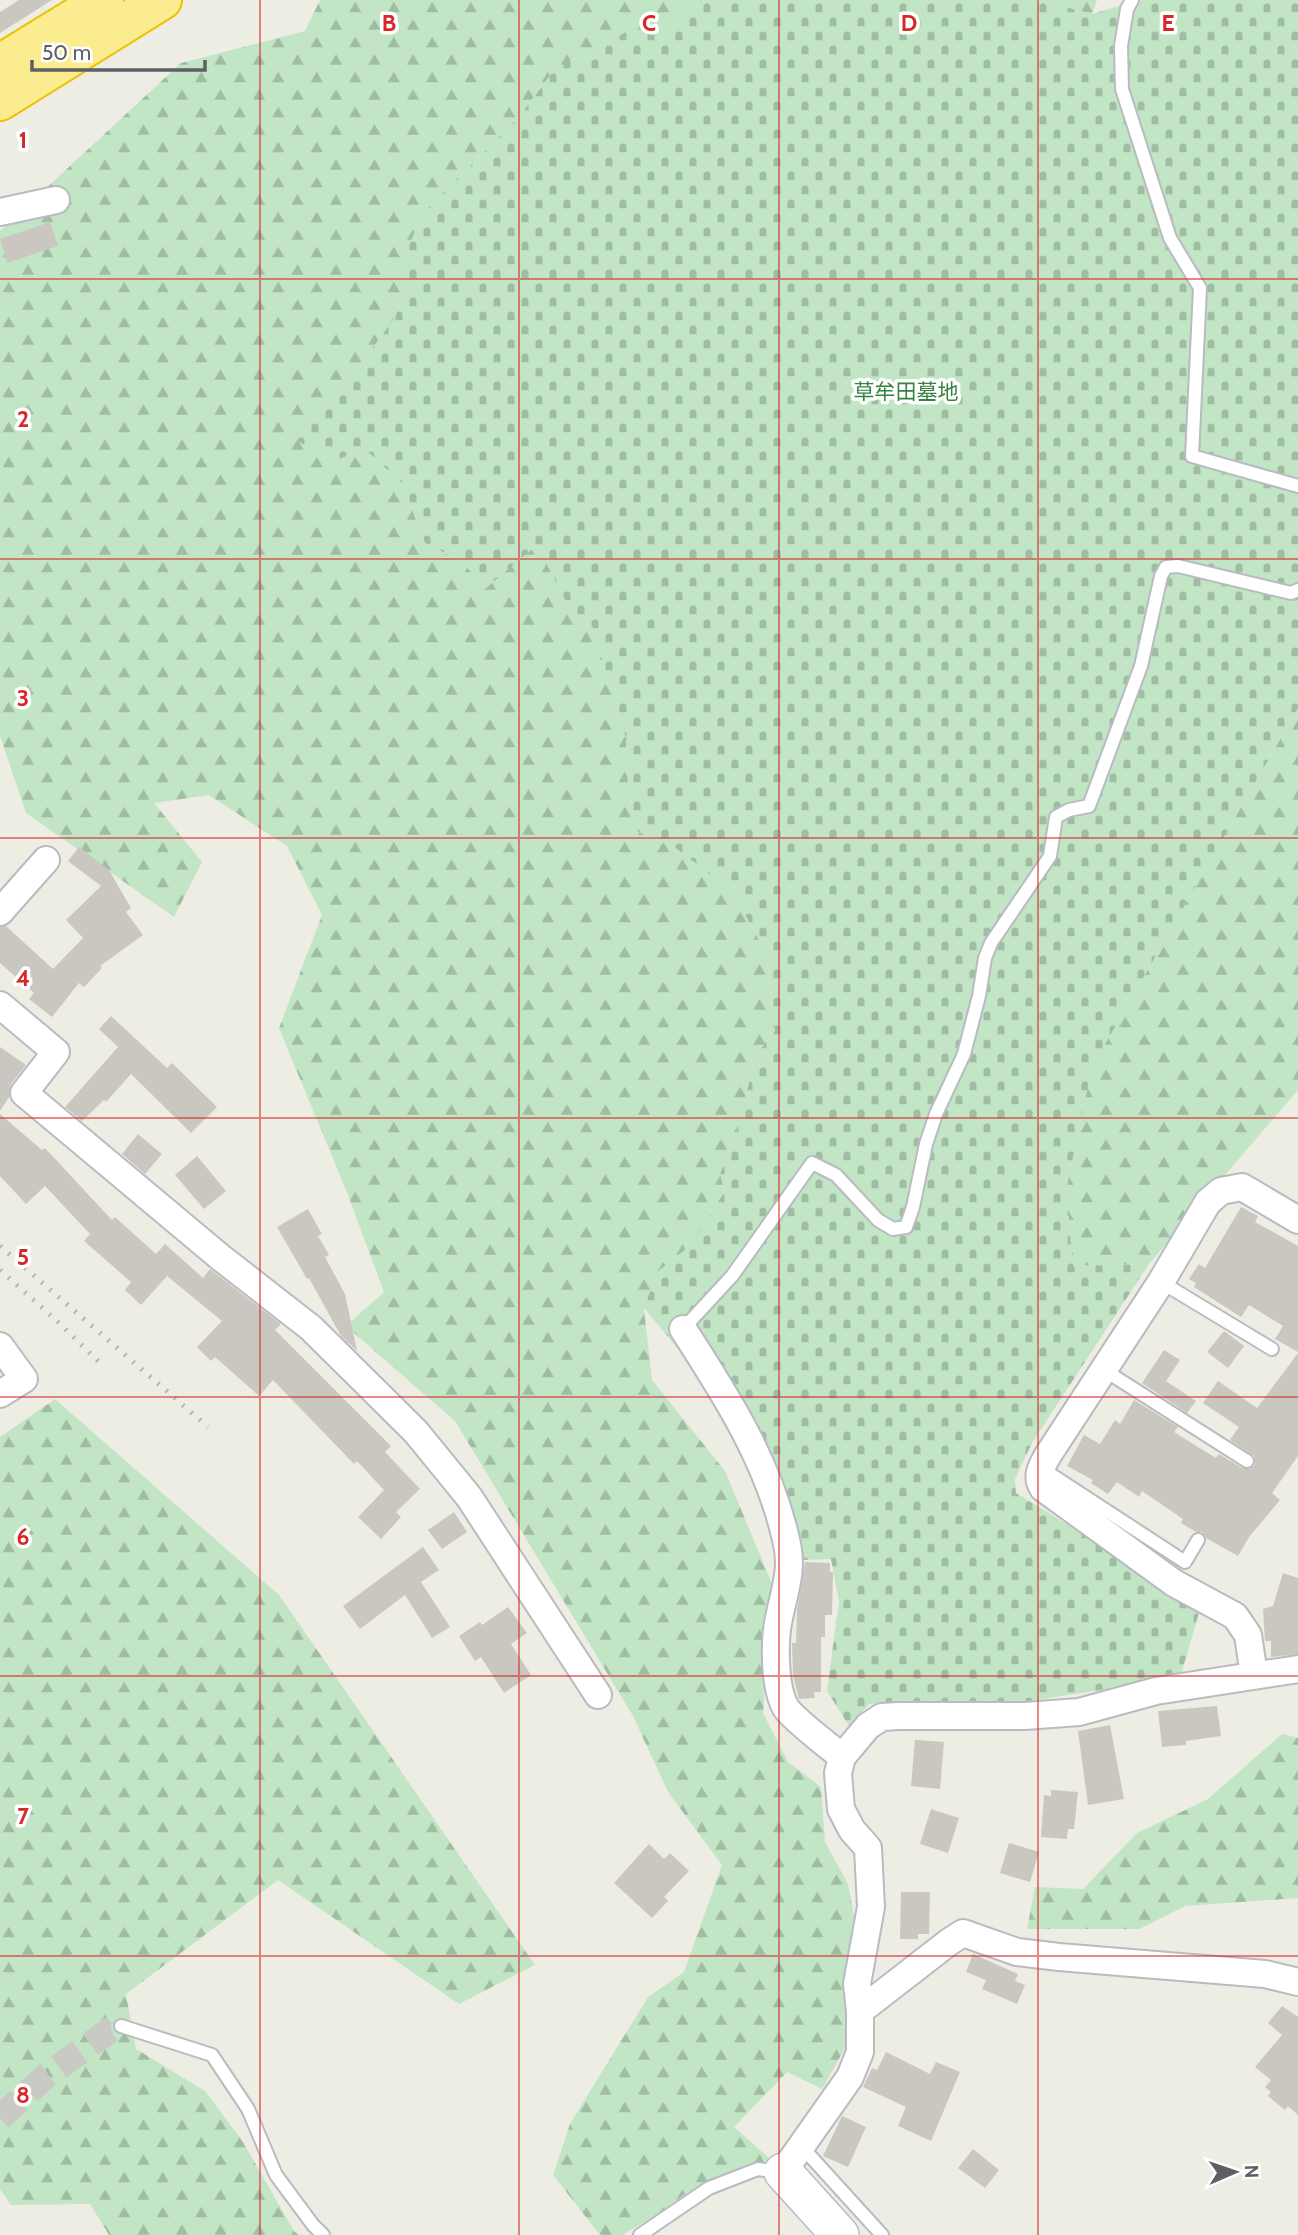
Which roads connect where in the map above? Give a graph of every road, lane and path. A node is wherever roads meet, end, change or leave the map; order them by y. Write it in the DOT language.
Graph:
graph roads {
  1 [pos="104,0"];
  2 [pos="163,0"];
  3 [pos="1132,0"];
  4 [pos="0,64"];
  5 [pos="0,101"];
  6 [pos="56,200"];
  7 [pos="0,212"];
  8 [pos="1298,486"];
  9 [pos="1298,590"];
  10 [pos="46,860"];
  11 [pos="0,912"];
  12 [pos="0,1004"];
  13 [pos="1298,1220"];
  14 [pos="1161,1282"];
  15 [pos="683,1329"];
  16 [pos="0,1346"];
  17 [pos="1272,1349"];
  18 [pos="1104,1370"];
  19 [pos="0,1394"];
  20 [pos="1247,1461"];
  21 [pos="1041,1468"];
  22 [pos="1198,1540"];
  23 [pos="1298,1669"];
  24 [pos="1254,1675"];
  25 [pos="598,1695"];
  26 [pos="842,1757"];
  27 [pos="1298,1982"];
  28 [pos="860,2011"];
  29 [pos="121,2026"];
  30 [pos="792,2159"];
  31 [pos="323,2235"];
  32 [pos="640,2235"];
  33 [pos="840,2235"];
  34 [pos="882,2235"];
  1 -- 4 [label="highway"];
  2 -- 5 [label="highway"];
  3 -- 8 [label="lane"];
  6 -- 7 [label="street"];
  9 -- 15 [label="lane"];
  10 -- 11 [label="street"];
  12 -- 25 [label="street"];
  13 -- 14 [label="street"];
  14 -- 17 [label="lane"];
  14 -- 18 [label="street"];
  15 -- 26 [label="street"];
  16 -- 19 [label="street"];
  18 -- 20 [label="lane"];
  18 -- 21 [label="street"];
  21 -- 22 [label="lane"];
  21 -- 24 [label="street"];
  23 -- 24 [label="street"];
  24 -- 26 [label="street"];
  26 -- 28 [label="street"];
  27 -- 28 [label="street"];
  28 -- 30 [label="street"];
  29 -- 31 [label="lane"];
  30 -- 32 [label="lane"];
  30 -- 33 [label="street"];
  30 -- 34 [label="lane"];
}
